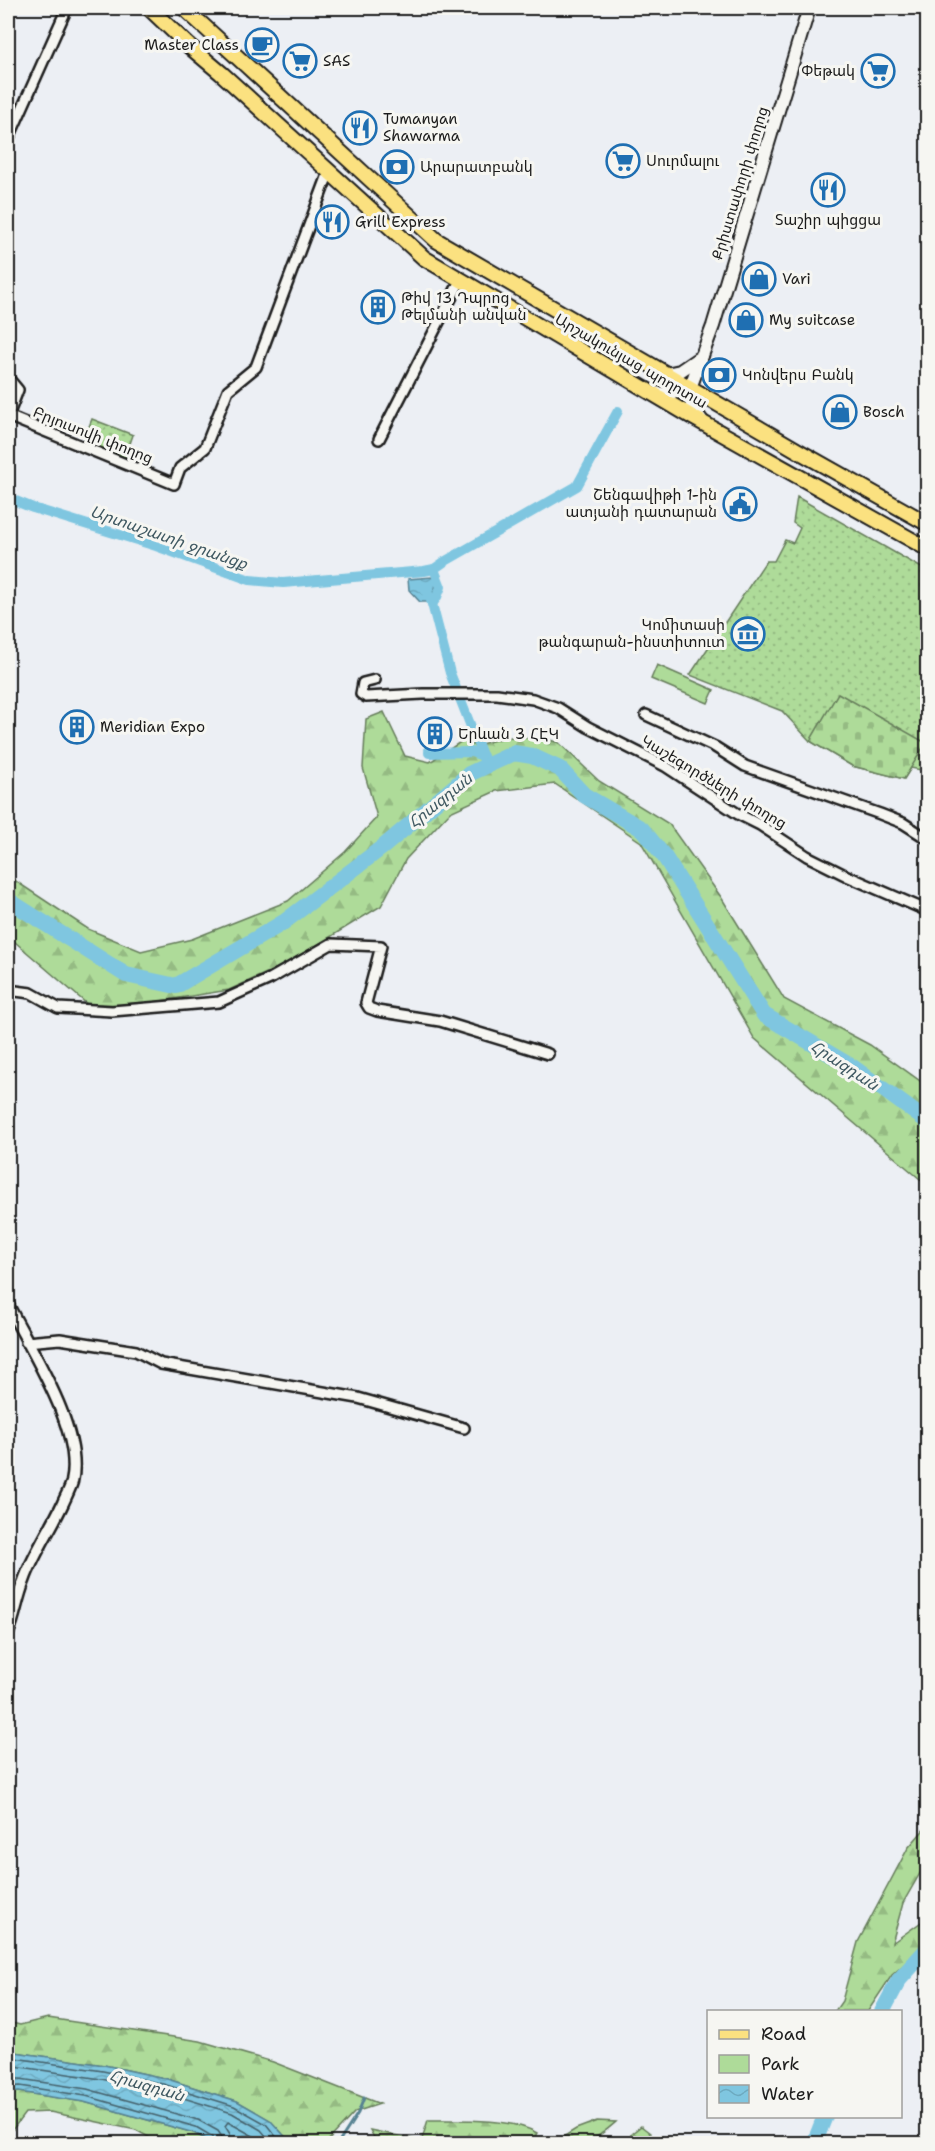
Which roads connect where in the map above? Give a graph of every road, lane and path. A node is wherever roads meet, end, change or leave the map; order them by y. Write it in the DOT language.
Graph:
graph roads {
  1 [pos="67,8"];
  2 [pos="149,8"];
  3 [pos="184,8"];
  4 [pos="809,8"];
  5 [pos="205,28"];
  6 [pos="189,46"];
  7 [pos="238,59"];
  8 [pos="221,73"];
  9 [pos="8,140"];
  10 [pos="329,172"];
  11 [pos="436,240"];
  12 [pos="424,258"];
  13 [pos="460,281"];
  14 [pos="701,362"];
  15 [pos="666,374"];
  16 [pos="8,378"];
  17 [pos="690,388"];
  18 [pos="654,393"];
  19 [pos="703,422"];
  20 [pos="378,439"];
  21 [pos="927,524"];
  22 [pos="927,549"];
  23 [pos="375,680"];
  24 [pos="646,715"];
  25 [pos="927,839"];
  26 [pos="927,911"];
  27 [pos="8,990"];
  28 [pos="548,1054"];
  29 [pos="8,1305"];
  30 [pos="26,1342"];
  31 [pos="464,1428"];
  32 [pos="8,1633"];
  1 -- 9 [label="street"];
  2 -- 6 [label="main road, Արշակունյաց պողոտա"];
  3 -- 5 [label="main road, Արշակունյաց պողոտա"];
  4 -- 14 [label="main road, Քրիստափորի փողոց"];
  5 -- 6 [label="main road"];
  5 -- 7 [label="main road, Արշակունյաց պողոտա"];
  6 -- 8 [label="main road, Արշակունյաց պողոտա"];
  7 -- 8 [label="main road"];
  7 -- 11 [label="main road, Արշակունյաց պողոտա"];
  8 -- 10 [label="main road, Արշակունյաց պողոտա"];
  10 -- 12 [label="main road, Արշակունյաց պողոտա"];
  10 -- 16 [label="street, Բրյուսովի փողոց"];
  11 -- 12 [label="main road"];
  11 -- 15 [label="main road, Արշակունյաց պողոտա"];
  12 -- 13 [label="main road, Արշակունյաց պողոտա"];
  13 -- 18 [label="main road, Արշակունյաց պողոտա"];
  13 -- 20 [label="street"];
  14 -- 15 [label="main road"];
  14 -- 17 [label="main road, Քրիստափորի փողոց"];
  15 -- 17 [label="main road, Արշակունյաց պողոտա"];
  17 -- 18 [label="main road"];
  17 -- 19 [label="main road"];
  17 -- 21 [label="main road, Արշակունյաց պողոտա"];
  18 -- 19 [label="main road, Արշակունյաց պողոտա"];
  19 -- 22 [label="main road, Արշակունյաց պողոտա"];
  23 -- 26 [label="street, Կաշեգործների փողոց"];
  24 -- 25 [label="street, Կաշեգործների փողոց"];
  27 -- 28 [label="street"];
  29 -- 30 [label="street"];
  30 -- 31 [label="street"];
  30 -- 32 [label="street"];
}
